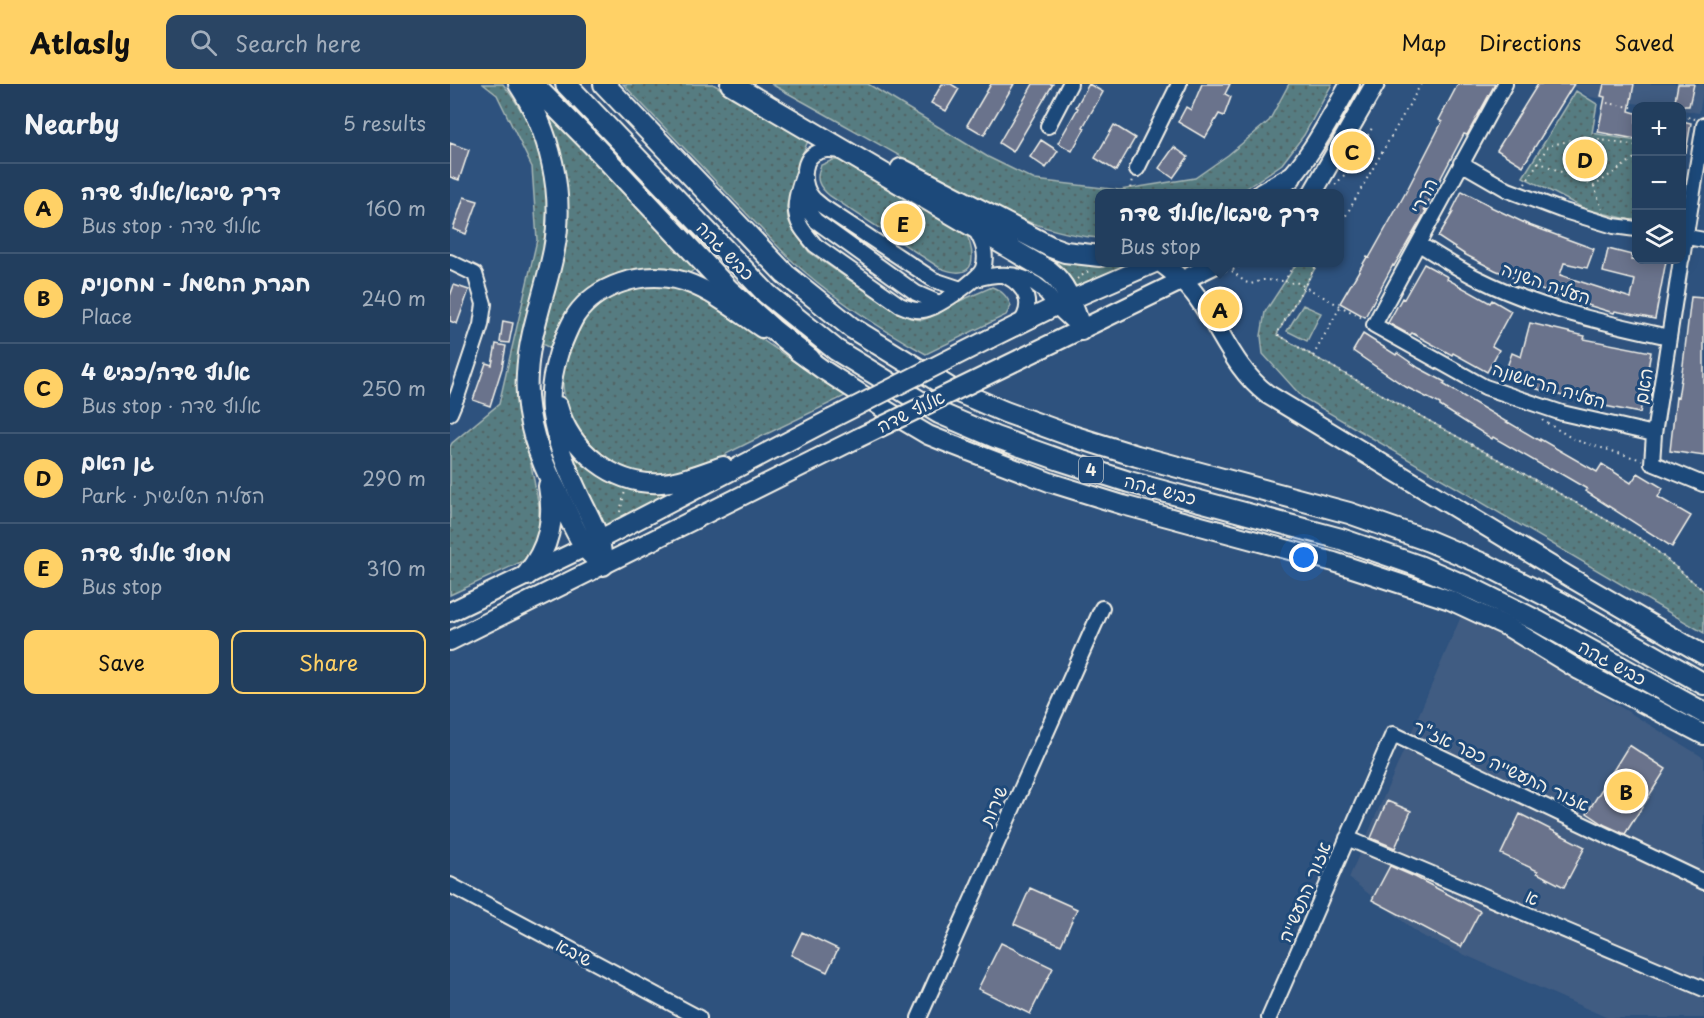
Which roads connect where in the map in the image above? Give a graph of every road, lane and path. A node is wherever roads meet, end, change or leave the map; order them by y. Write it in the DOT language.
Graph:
graph roads {
  1 [pos="519,84"];
  2 [pos="533,84"];
  3 [pos="566,84"];
  4 [pos="604,84"];
  5 [pos="731,84"];
  6 [pos="735,84"];
  7 [pos="1070,84"];
  8 [pos="1179,84"];
  9 [pos="1350,84"];
  10 [pos="1376,84"];
  11 [pos="1421,84"];
  12 [pos="1505,84"];
  13 [pos="1607,103"];
  14 [pos="1632,107"];
  15 [pos="1704,125"];
  16 [pos="1048,126"];
  17 [pos="1372,128"];
  18 [pos="1632,146"];
  19 [pos="845,151"];
  20 [pos="1632,160"];
  21 [pos="1538,162"];
  22 [pos="1461,164"];
  23 [pos="806,166"];
  24 [pos="1137,169"];
  25 [pos="1291,177"];
  26 [pos="1334,186"];
  27 [pos="1594,186"];
  28 [pos="1271,189"];
  29 [pos="1280,189"];
  30 [pos="1315,189"];
  31 [pos="1519,194"];
  32 [pos="797,197"];
  33 [pos="1344,219"];
  34 [pos="1686,220"];
  35 [pos="1608,224"];
  36 [pos="974,226"];
  37 [pos="1632,228"];
  38 [pos="1686,237"];
  39 [pos="1704,240"];
  40 [pos="1419,244"];
  41 [pos="450,262"];
  42 [pos="1095,262"];
  43 [pos="1095,263"];
  44 [pos="1680,264"];
  45 [pos="1145,267"];
  46 [pos="1165,267"];
  47 [pos="1292,267"];
  48 [pos="1315,267"];
  49 [pos="1220,268"];
  50 [pos="1001,274"];
  51 [pos="976,279"];
  52 [pos="1183,281"];
  53 [pos="1285,281"];
  54 [pos="1303,286"];
  55 [pos="961,289"];
  56 [pos="1064,298"];
  57 [pos="939,303"];
  58 [pos="1340,307"];
  59 [pos="1212,319"];
  60 [pos="1374,325"];
  61 [pos="1018,326"];
  62 [pos="1081,330"];
  63 [pos="1669,337"];
  64 [pos="1313,356"];
  65 [pos="810,359"];
  66 [pos="555,366"];
  67 [pos="450,413"];
  68 [pos="1535,416"];
  69 [pos="1654,434"];
  70 [pos="776,448"];
  71 [pos="1652,463"];
  72 [pos="544,469"];
  73 [pos="627,480"];
  74 [pos="1703,484"];
  75 [pos="620,514"];
  76 [pos="592,543"];
  77 [pos="603,565"];
  78 [pos="527,574"];
  79 [pos="1704,591"];
  80 [pos="1102,608"];
  81 [pos="450,612"];
  82 [pos="450,641"];
  83 [pos="1704,654"];
  84 [pos="1704,684"];
  85 [pos="1704,713"];
  86 [pos="1704,735"];
  87 [pos="1373,779"];
  88 [pos="1347,838"];
  89 [pos="1704,882"];
  90 [pos="450,885"];
  91 [pos="1704,989"];
  92 [pos="699,1018"];
  93 [pos="919,1018"];
  94 [pos="1269,1018"];
  1 -- 72 [label="highway"];
  2 -- 65 [label="highway"];
  3 -- 85 [label="highway, כביש גהה / 4"];
  4 -- 84 [label="highway, כביש גהה / 4"];
  5 -- 19 [label="highway"];
  6 -- 42 [label="highway"];
  7 -- 16 [label="street"];
  8 -- 24 [label="street"];
  9 -- 25 [label="main road"];
  10 -- 30 [label="main road"];
  11 -- 33 [label="path"];
  12 -- 22 [label="street, הררי"];
  13 -- 14 [label="path"];
  15 -- 34 [label="street, האם"];
  17 -- 26 [label="path"];
  18 -- 21 [label="path"];
  19 -- 23 [label="street"];
  19 -- 36 [label="highway"];
  20 -- 27 [label="path"];
  21 -- 27 [label="path"];
  21 -- 31 [label="path"];
  22 -- 31 [label="street"];
  22 -- 40 [label="street, הררי"];
  23 -- 32 [label="street"];
  23 -- 55 [label="street"];
  25 -- 28 [label="highway"];
  25 -- 29 [label="main road"];
  27 -- 35 [label="path"];
  31 -- 35 [label="street"];
  32 -- 57 [label="street"];
  32 -- 57 [label="street"];
  35 -- 37 [label="street"];
  36 -- 51 [label="street"];
  36 -- 56 [label="highway"];
  38 -- 39 [label="street"];
  40 -- 60 [label="street, הררי"];
  40 -- 63 [label="street, העליה השניה"];
  41 -- 67 [label="street"];
  43 -- 56 [label="path"];
  44 -- 63 [label="street, האם"];
  45 -- 56 [label="main road, אלוף שדה"];
  46 -- 52 [label="main road"];
  47 -- 53 [label="path"];
  48 -- 54 [label="path"];
  49 -- 52 [label="main road, אלוף שדה"];
  49 -- 53 [label="path"];
  49 -- 59 [label="main road"];
  50 -- 51 [label="street"];
  50 -- 56 [label="street"];
  50 -- 61 [label="street"];
  51 -- 55 [label="street"];
  52 -- 59 [label="main road"];
  52 -- 62 [label="main road, אלוף שדה"];
  53 -- 54 [label="path"];
  54 -- 58 [label="path"];
  54 -- 64 [label="path"];
  55 -- 57 [label="street"];
  56 -- 61 [label="main road, אלוף שדה"];
  56 -- 62 [label="highway"];
  58 -- 60 [label="path"];
  58 -- 64 [label="path"];
  59 -- 83 [label="main road"];
  60 -- 69 [label="street, העליה הראשונה"];
  61 -- 70 [label="main road, אלוף שדה, bridge"];
  62 -- 77 [label="main road, אלוף שדה, bridge"];
  63 -- 69 [label="street, האם"];
  64 -- 79 [label="path"];
  65 -- 66 [label="main road"];
  65 -- 86 [label="main road"];
  66 -- 73 [label="main road"];
  66 -- 76 [label="main road"];
  68 -- 71 [label="path"];
  69 -- 71 [label="street, האם"];
  70 -- 73 [label="main road"];
  70 -- 76 [label="main road, אלוף שדה"];
  71 -- 74 [label="street"];
  72 -- 76 [label="highway"];
  72 -- 78 [label="highway"];
  73 -- 75 [label="path"];
  76 -- 77 [label="highway"];
  76 -- 78 [label="main road"];
  77 -- 82 [label="main road"];
  78 -- 81 [label="main road"];
  80 -- 93 [label="street, שירות"];
  87 -- 88 [label="street, אזור התעשייה"];
  87 -- 89 [label="street, אזור התעשייה כפר אז\"ר"];
  88 -- 91 [label="street, א"];
  88 -- 94 [label="street, אזור התעשייה"];
  90 -- 92 [label="street, שיבא"];
}
